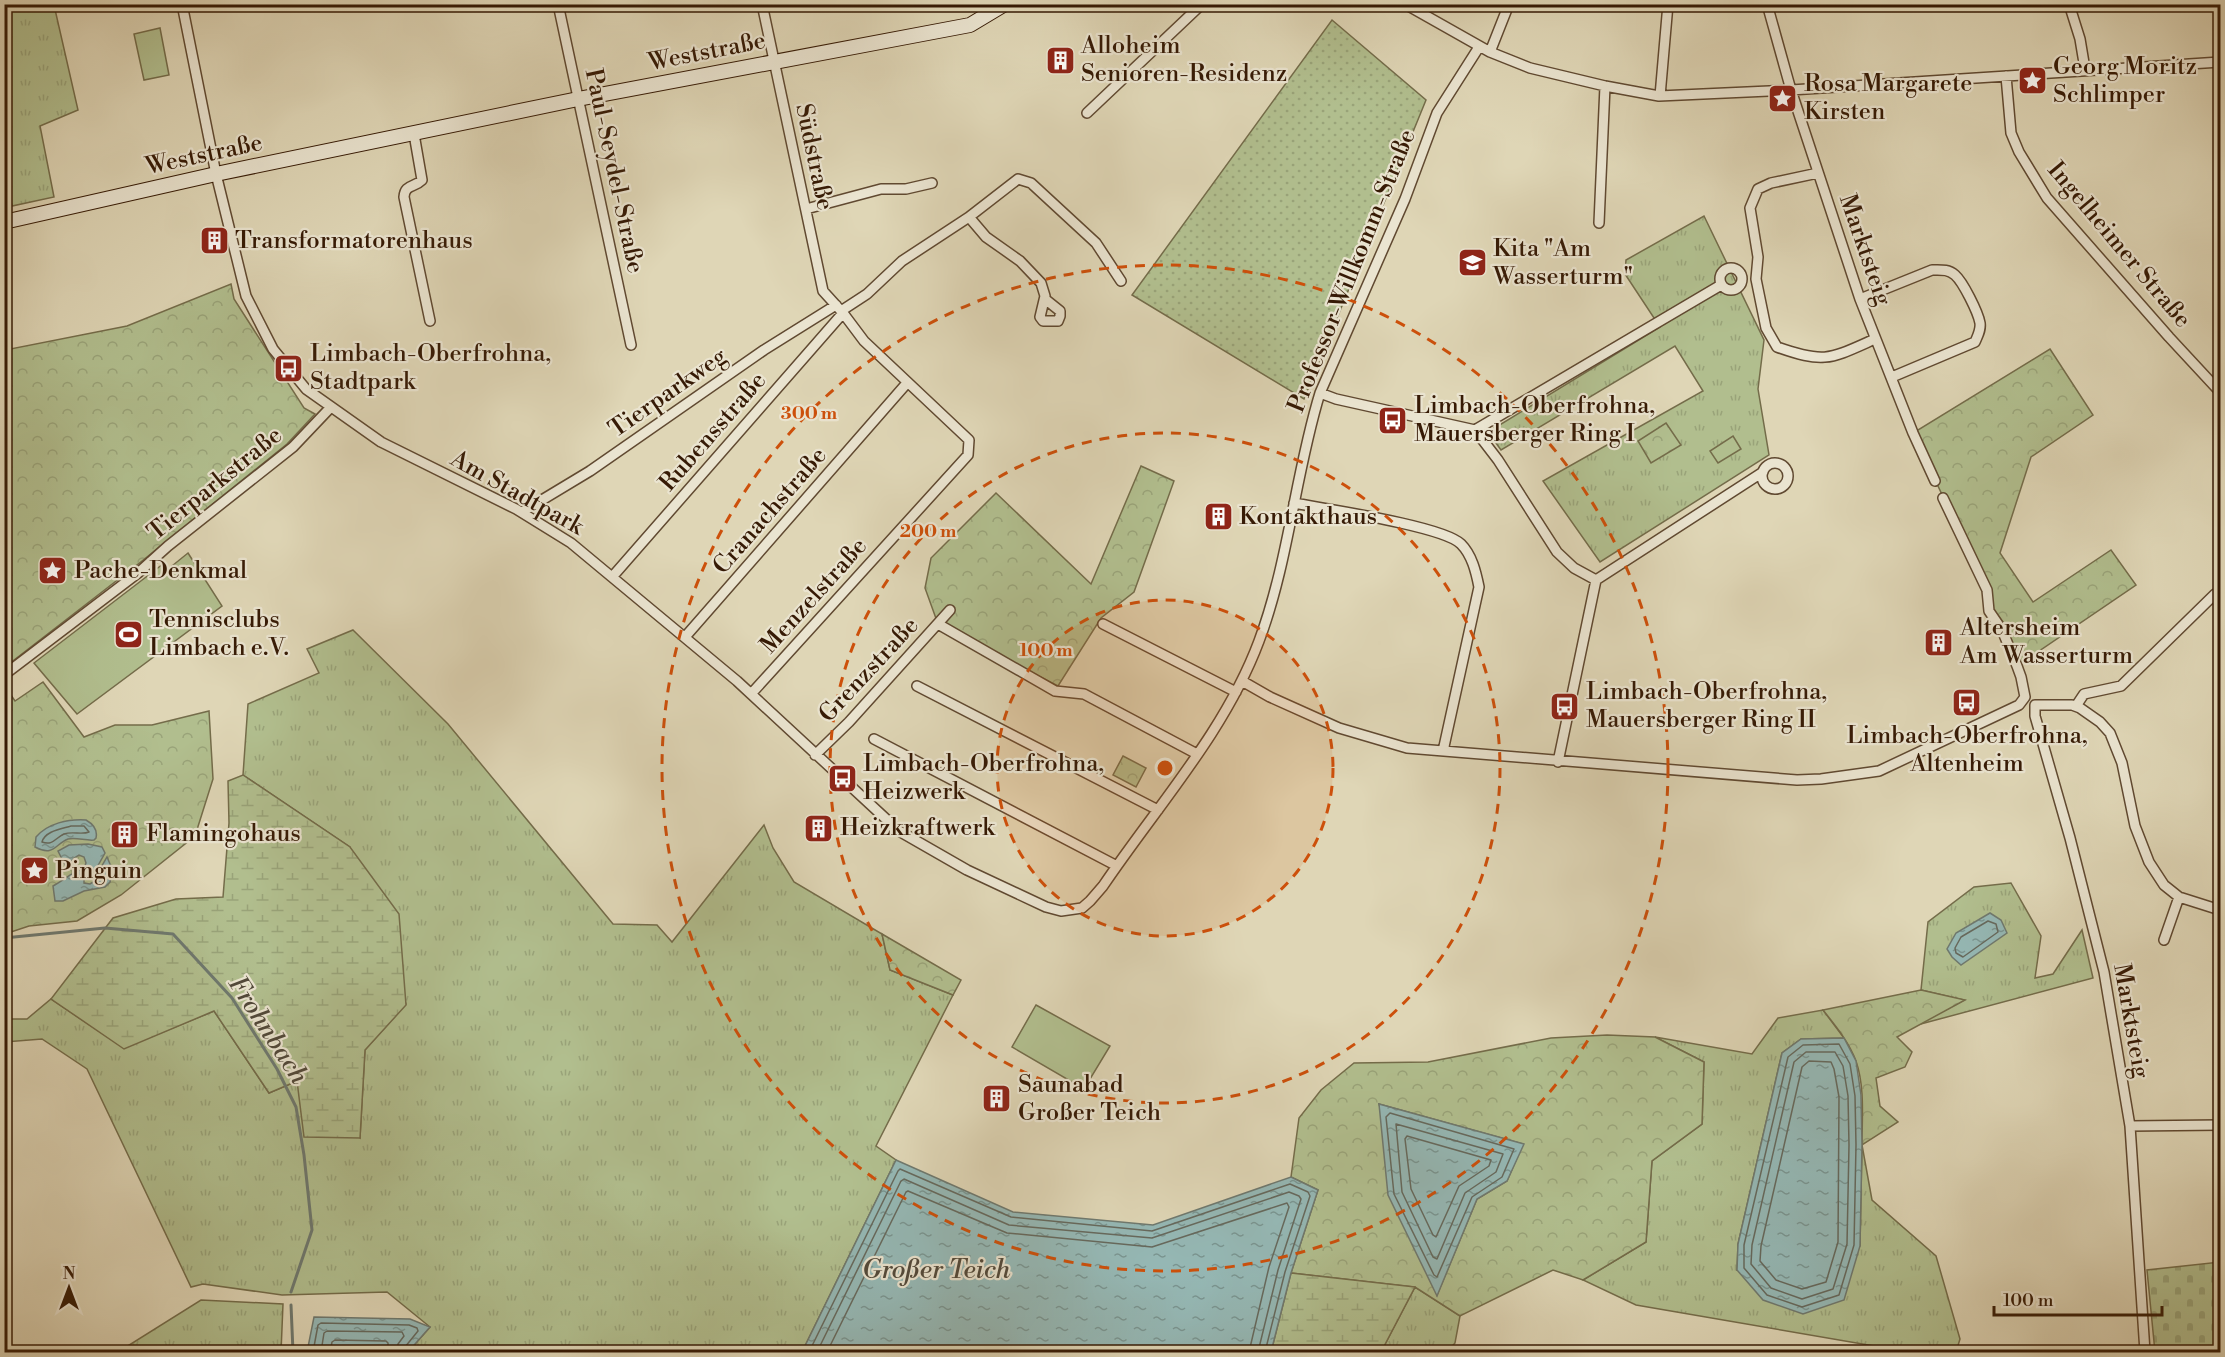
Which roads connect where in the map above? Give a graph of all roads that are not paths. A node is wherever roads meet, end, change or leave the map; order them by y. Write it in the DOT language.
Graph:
graph roads {
  1 [pos="182,4"];
  2 [pos="558,4"];
  3 [pos="762,4"];
  4 [pos="1005,4"];
  5 [pos="1202,4"];
  6 [pos="1405,4"];
  7 [pos="1509,4"];
  8 [pos="1668,4"];
  9 [pos="1767,4"];
  10 [pos="2069,4"];
  11 [pos="1479,47"];
  12 [pos="1490,52"];
  13 [pos="774,62"];
  14 [pos="2220,62"];
  15 [pos="2085,69"];
  16 [pos="2006,76"];
  17 [pos="1605,86"];
  18 [pos="1791,90"];
  19 [pos="1660,96"];
  20 [pos="578,99"];
  21 [pos="1087,113"];
  22 [pos="414,134"];
  23 [pos="1818,173"];
  24 [pos="216,174"];
  25 [pos="932,183"];
  26 [pos="806,209"];
  27 [pos="969,217"];
  28 [pos="4,222"];
  29 [pos="1599,223"];
  30 [pos="1120,281"];
  31 [pos="1721,285"];
  32 [pos="1045,299"];
  33 [pos="1860,299"];
  34 [pos="840,310"];
  35 [pos="430,321"];
  36 [pos="1875,339"];
  37 [pos="632,345"];
  38 [pos="1892,376"];
  39 [pos="907,383"];
  40 [pos="2220,392"];
  41 [pos="1320,393"];
  42 [pos="331,407"];
  43 [pos="1475,430"];
  44 [pos="969,440"];
  45 [pos="1763,472"];
  46 [pos="1935,481"];
  47 [pos="1943,498"];
  48 [pos="1294,503"];
  49 [pos="522,513"];
  50 [pos="613,576"];
  51 [pos="1596,580"];
  52 [pos="2215,594"];
  53 [pos="950,610"];
  54 [pos="938,624"];
  55 [pos="1103,624"];
  56 [pos="685,637"];
  57 [pos="4,675"];
  58 [pos="1242,681"];
  59 [pos="917,686"];
  60 [pos="1236,692"];
  61 [pos="752,694"];
  62 [pos="2076,706"];
  63 [pos="874,739"];
  64 [pos="1443,751"];
  65 [pos="815,754"];
  66 [pos="1197,754"];
  67 [pos="1558,762"];
  68 [pos="1158,810"];
  69 [pos="899,831"];
  70 [pos="1117,866"];
  71 [pos="2179,897"];
  72 [pos="2220,910"];
  73 [pos="2164,940"];
  74 [pos="2220,1125"];
  75 [pos="2130,1126"];
  76 [pos="2145,1353"];
  1 -- 24 [label="street, Am Stadtpark"];
  2 -- 20 [label="street, Paul-Seydel-Straße"];
  3 -- 13 [label="street, Südstraße"];
  4 -- 13 [label="main road, Weststraße"];
  5 -- 21 [label="street"];
  6 -- 11 [label="street"];
  7 -- 12 [label="street"];
  8 -- 19 [label="street"];
  9 -- 18 [label="street, Marktsteig"];
  10 -- 15 [label="street"];
  11 -- 12 [label="street"];
  11 -- 41 [label="street, Professor-Willkomm-Straße"];
  12 -- 17 [label="street"];
  13 -- 20 [label="main road, Weststraße"];
  13 -- 26 [label="street, Südstraße"];
  14 -- 15 [label="street"];
  15 -- 16 [label="street"];
  16 -- 18 [label="street"];
  16 -- 40 [label="street, Ingelheimer Straße"];
  17 -- 19 [label="street"];
  17 -- 29 [label="street"];
  18 -- 19 [label="street"];
  18 -- 23 [label="street, Marktsteig"];
  20 -- 22 [label="main road, Weststraße"];
  20 -- 37 [label="street, Paul-Seydel-Straße"];
  22 -- 24 [label="main road, Weststraße"];
  22 -- 35 [label="street"];
  23 -- 33 [label="street, Marktsteig"];
  23 -- 36 [label="street, Marktsteig"];
  24 -- 28 [label="main road, Weststraße"];
  24 -- 42 [label="street, Am Stadtpark"];
  25 -- 26 [label="street"];
  26 -- 34 [label="street, Südstraße"];
  27 -- 30 [label="street"];
  27 -- 32 [label="street"];
  27 -- 34 [label="street"];
  31 -- 43 [label="street"];
  33 -- 36 [label="street, Marktsteig"];
  33 -- 38 [label="street"];
  34 -- 39 [label="street, Südstraße"];
  34 -- 49 [label="street, Tierparkweg"];
  34 -- 50 [label="street, Rubensstraße"];
  36 -- 38 [label="street, Marktsteig"];
  38 -- 46 [label="street, Marktsteig"];
  39 -- 44 [label="street, Südstraße"];
  39 -- 56 [label="street, Cranachstraße"];
  41 -- 43 [label="street"];
  41 -- 48 [label="street, Professor-Willkomm-Straße"];
  42 -- 49 [label="street, Am Stadtpark"];
  42 -- 57 [label="street, Tierparkstraße"];
  43 -- 51 [label="street"];
  44 -- 61 [label="street, Menzelstraße"];
  45 -- 51 [label="street"];
  47 -- 67 [label="street"];
  48 -- 58 [label="street, Professor-Willkomm-Straße"];
  48 -- 64 [label="street"];
  49 -- 50 [label="street, Am Stadtpark"];
  50 -- 56 [label="street, Am Stadtpark"];
  51 -- 67 [label="street"];
  52 -- 62 [label="street"];
  53 -- 54 [label="street, Grenzstraße"];
  54 -- 65 [label="street, Grenzstraße"];
  54 -- 66 [label="street"];
  55 -- 60 [label="street"];
  56 -- 61 [label="street, Am Stadtpark"];
  58 -- 60 [label="street, Professor-Willkomm-Straße"];
  58 -- 64 [label="street"];
  59 -- 68 [label="street"];
  60 -- 66 [label="street, Professor-Willkomm-Straße"];
  61 -- 65 [label="street, Am Stadtpark"];
  62 -- 71 [label="street"];
  62 -- 75 [label="street, Marktsteig"];
  63 -- 70 [label="street"];
  64 -- 67 [label="street"];
  65 -- 69 [label="street, Am Stadtpark"];
  66 -- 68 [label="street, Professor-Willkomm-Straße"];
  68 -- 70 [label="street, Professor-Willkomm-Straße"];
  69 -- 70 [label="street, Professor-Willkomm-Straße"];
  71 -- 72 [label="street"];
  71 -- 73 [label="street"];
  74 -- 75 [label="street"];
  75 -- 76 [label="street, Marktsteig"];
}
